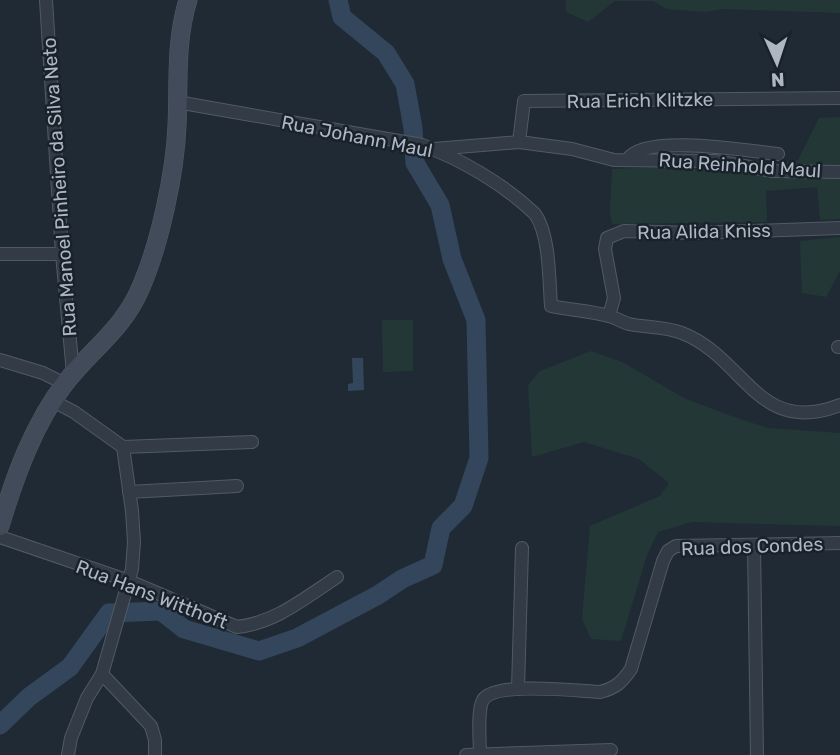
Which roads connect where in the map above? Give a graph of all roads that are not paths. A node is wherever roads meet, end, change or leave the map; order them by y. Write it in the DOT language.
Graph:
graph roads {
  1 [pos="46,0"];
  2 [pos="188,0"];
  3 [pos="840,98"];
  4 [pos="177,102"];
  5 [pos="519,142"];
  6 [pos="427,147"];
  7 [pos="778,154"];
  8 [pos="628,159"];
  9 [pos="840,172"];
  10 [pos="840,228"];
  11 [pos="0,254"];
  12 [pos="62,254"];
  13 [pos="609,316"];
  14 [pos="0,360"];
  15 [pos="69,379"];
  16 [pos="53,401"];
  17 [pos="840,405"];
  18 [pos="252,442"];
  19 [pos="123,447"];
  20 [pos="237,486"];
  21 [pos="129,492"];
  22 [pos="0,526"];
  23 [pos="0,537"];
  24 [pos="840,543"];
  25 [pos="754,545"];
  26 [pos="522,548"];
  27 [pos="337,577"];
  28 [pos="127,588"];
  29 [pos="102,674"];
  30 [pos="518,689"];
  31 [pos="611,750"];
  32 [pos="68,755"];
  33 [pos="155,755"];
  34 [pos="467,755"];
  35 [pos="480,755"];
  36 [pos="757,755"];
  1 -- 12 [label="street, Rua Manoel Pinheiro da Silva Neto"];
  2 -- 4 [label="main road"];
  3 -- 5 [label="street, Rua Erich Klitzke"];
  4 -- 6 [label="street, Rua Johann Maul"];
  4 -- 15 [label="main road"];
  5 -- 6 [label="street, Rua Reinhold Maul"];
  5 -- 8 [label="street, Rua Reinhold Maul"];
  6 -- 13 [label="street, Rua Johann Maul"];
  7 -- 8 [label="street"];
  8 -- 9 [label="street, Rua Reinhold Maul"];
  10 -- 13 [label="street, Rua Alida Kniss"];
  11 -- 12 [label="street"];
  12 -- 15 [label="street, Rua Manoel Pinheiro da Silva Neto"];
  13 -- 17 [label="street"];
  14 -- 15 [label="street"];
  15 -- 16 [label="main road"];
  16 -- 19 [label="street"];
  16 -- 22 [label="main road"];
  18 -- 19 [label="street"];
  19 -- 21 [label="street"];
  20 -- 21 [label="street"];
  21 -- 28 [label="street"];
  23 -- 28 [label="street, Rua Hans Witthoft"];
  24 -- 25 [label="street, Rua dos Condes"];
  25 -- 30 [label="street, Rua dos Condes"];
  25 -- 36 [label="street"];
  26 -- 30 [label="street"];
  27 -- 28 [label="street, Rua Hans Witthoft"];
  28 -- 29 [label="street"];
  29 -- 32 [label="street"];
  29 -- 33 [label="street"];
  30 -- 35 [label="street, Rua dos Condes"];
  31 -- 35 [label="street"];
  34 -- 35 [label="street"];
}
